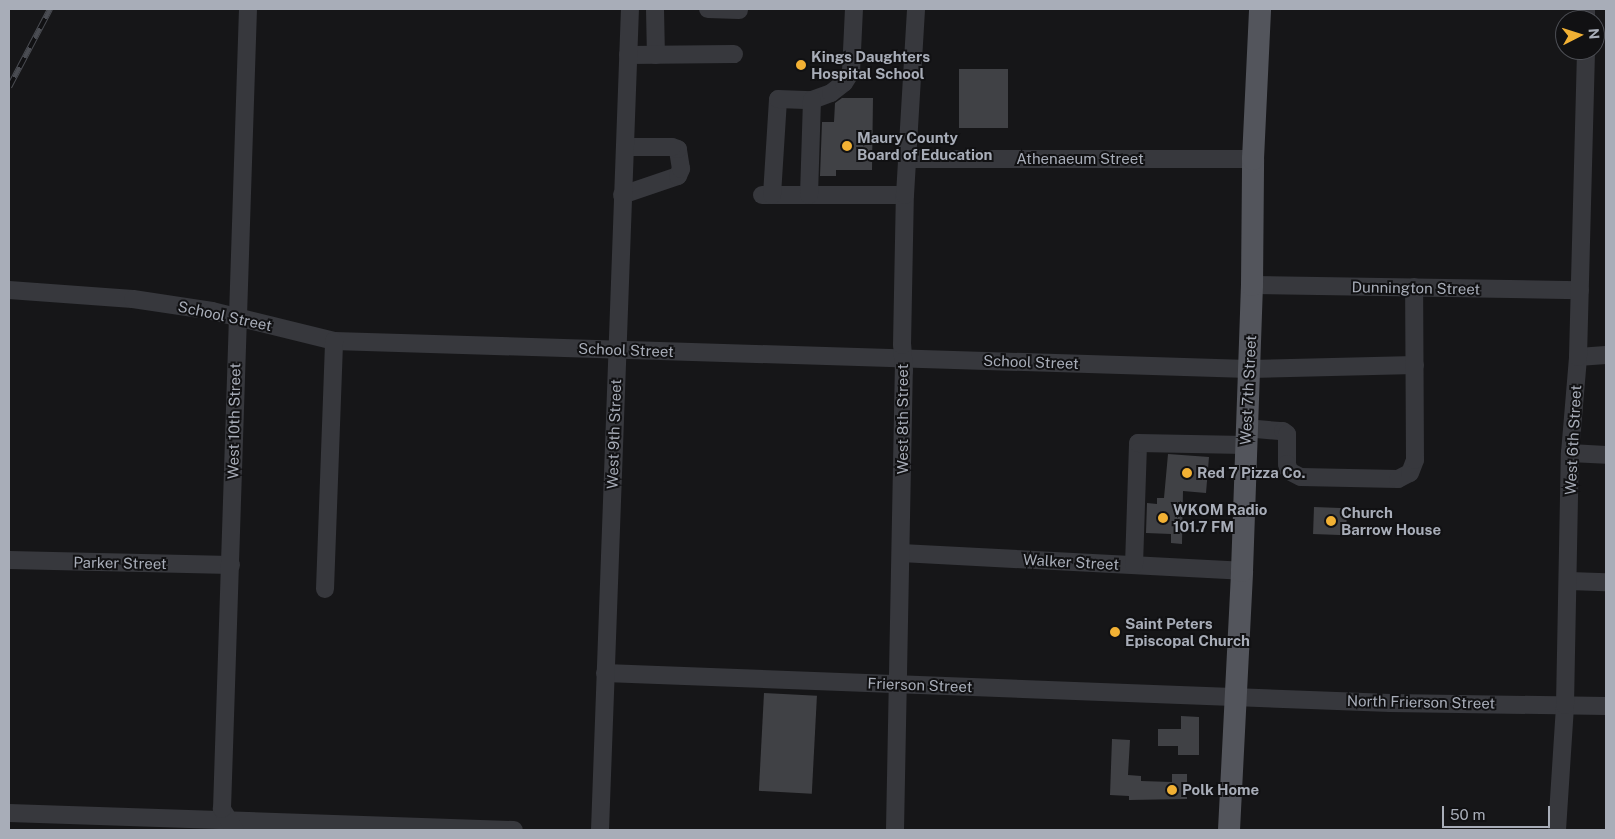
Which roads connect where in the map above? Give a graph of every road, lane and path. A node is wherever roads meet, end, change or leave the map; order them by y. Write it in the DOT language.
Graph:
graph roads {
  1 [pos="248,9"];
  2 [pos="630,9"];
  3 [pos="655,9"];
  4 [pos="708,9"];
  5 [pos="854,9"];
  6 [pos="916,9"];
  7 [pos="1260,9"];
  8 [pos="739,10"];
  9 [pos="734,54"];
  10 [pos="628,55"];
  11 [pos="656,55"];
  12 [pos="1586,60"];
  13 [pos="812,100"];
  14 [pos="625,147"];
  15 [pos="906,159"];
  16 [pos="1253,159"];
  17 [pos="622,195"];
  18 [pos="809,195"];
  19 [pos="905,195"];
  20 [pos="1252,285"];
  21 [pos="1414,288"];
  22 [pos="9,290"];
  23 [pos="1580,290"];
  24 [pos="236,319"];
  25 [pos="334,342"];
  26 [pos="617,350"];
  27 [pos="1606,355"];
  28 [pos="1578,357"];
  29 [pos="904,358"];
  30 [pos="1415,365"];
  31 [pos="1249,369"];
  32 [pos="1245,437"];
  33 [pos="1570,453"];
  34 [pos="1606,455"];
  35 [pos="901,553"];
  36 [pos="9,560"];
  37 [pos="231,565"];
  38 [pos="1134,565"];
  39 [pos="1242,571"];
  40 [pos="1569,581"];
  41 [pos="1606,582"];
  42 [pos="325,588"];
  43 [pos="605,673"];
  44 [pos="898,685"];
  45 [pos="1235,696"];
  46 [pos="1565,704"];
  47 [pos="1606,706"];
  48 [pos="9,813"];
  49 [pos="232,825"];
  50 [pos="514,830"];
  51 [pos="600,830"];
  52 [pos="895,830"];
  53 [pos="1229,830"];
  54 [pos="1557,830"];
  1 -- 24 [label="street, West 10th Street"];
  2 -- 10 [label="street, West 9th Street"];
  3 -- 11 [label="street"];
  4 -- 8 [label="street"];
  5 -- 13 [label="street"];
  6 -- 15 [label="street, West 8th Street"];
  7 -- 16 [label="main road, West 7th Street"];
  9 -- 11 [label="street"];
  10 -- 11 [label="street"];
  10 -- 14 [label="street, West 9th Street"];
  12 -- 23 [label="street, West 6th Street"];
  13 -- 18 [label="street"];
  13 -- 18 [label="street"];
  14 -- 17 [label="street, West 9th Street"];
  14 -- 17 [label="street"];
  15 -- 16 [label="street, Athenaeum Street"];
  15 -- 19 [label="street, West 8th Street"];
  16 -- 20 [label="main road, West 7th Street"];
  17 -- 26 [label="street, West 9th Street"];
  18 -- 19 [label="street"];
  19 -- 29 [label="street, West 8th Street"];
  20 -- 21 [label="street, Dunnington Street"];
  20 -- 31 [label="main road, West 7th Street"];
  21 -- 23 [label="street, Dunnington Street"];
  21 -- 30 [label="street"];
  22 -- 24 [label="street, School Street"];
  23 -- 28 [label="street, West 6th Street"];
  24 -- 25 [label="street, School Street"];
  24 -- 37 [label="street, West 10th Street"];
  25 -- 26 [label="street, School Street"];
  25 -- 42 [label="street"];
  26 -- 29 [label="street, School Street"];
  26 -- 43 [label="street, West 9th Street"];
  27 -- 28 [label="street"];
  28 -- 33 [label="street, West 6th Street"];
  29 -- 31 [label="street, School Street"];
  29 -- 35 [label="street, West 8th Street"];
  30 -- 31 [label="street, School Street"];
  30 -- 32 [label="street"];
  31 -- 32 [label="main road, West 7th Street"];
  32 -- 38 [label="street"];
  32 -- 39 [label="main road, West 7th Street"];
  33 -- 34 [label="street"];
  33 -- 40 [label="street, West 6th Street"];
  35 -- 38 [label="street, Walker Street"];
  35 -- 44 [label="street, West 8th Street"];
  36 -- 37 [label="street, Parker Street"];
  37 -- 49 [label="street, West 10th Street"];
  38 -- 39 [label="street, Walker Street"];
  39 -- 45 [label="main road, West 7th Street"];
  40 -- 41 [label="street"];
  40 -- 46 [label="street, West 6th Street"];
  43 -- 44 [label="street, Frierson Street"];
  43 -- 51 [label="street, West 9th Street"];
  44 -- 45 [label="street, Frierson Street"];
  44 -- 52 [label="street, West 8th Street"];
  45 -- 46 [label="street, North Frierson Street"];
  45 -- 53 [label="main road, West 7th Street"];
  46 -- 47 [label="street, North Frierson Street"];
  46 -- 54 [label="street, West 6th Street"];
  48 -- 49 [label="street"];
  49 -- 50 [label="street"];
}
